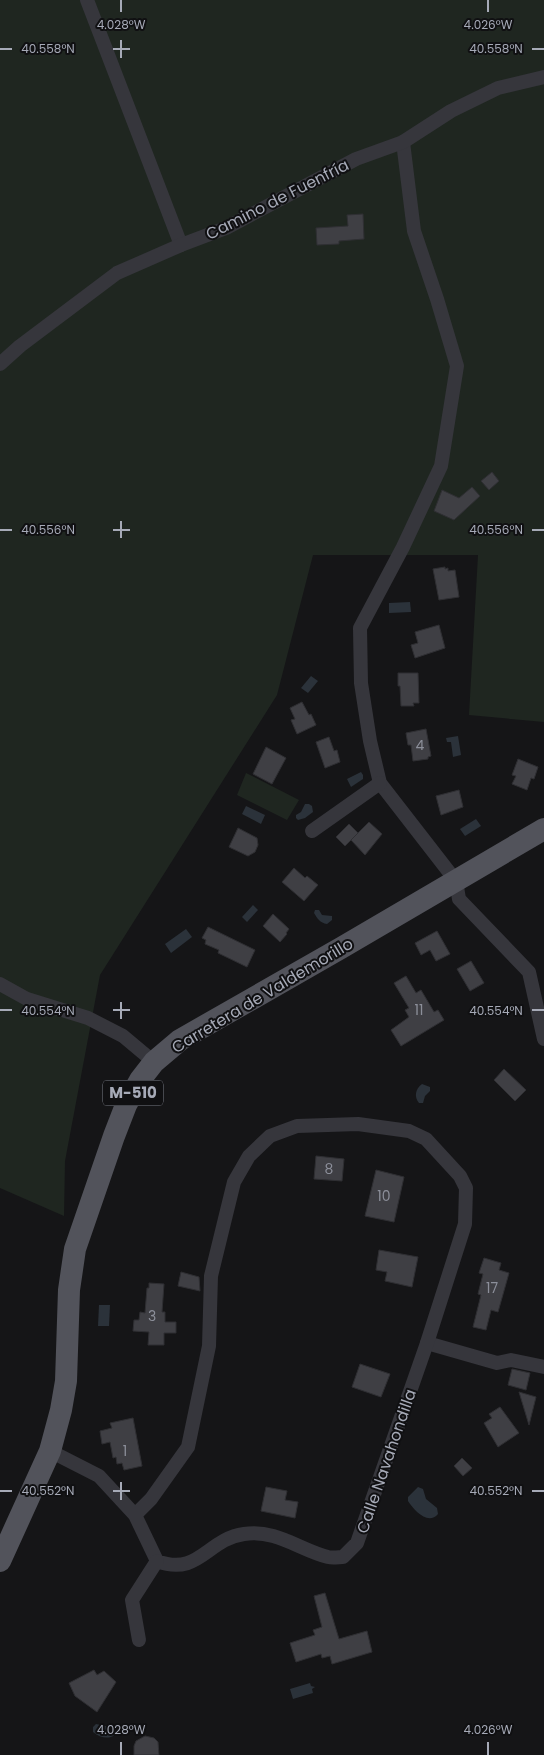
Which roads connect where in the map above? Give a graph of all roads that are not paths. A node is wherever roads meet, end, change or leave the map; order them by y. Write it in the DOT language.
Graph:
graph roads {
  1 [pos="86,0"];
  2 [pos="544,77"];
  3 [pos="403,142"];
  4 [pos="181,245"];
  5 [pos="0,364"];
  6 [pos="380,784"];
  7 [pos="544,829"];
  8 [pos="312,831"];
  9 [pos="456,881"];
  10 [pos="0,984"];
  11 [pos="544,1039"];
  12 [pos="154,1062"];
  13 [pos="427,1343"];
  14 [pos="544,1367"];
  15 [pos="50,1451"];
  16 [pos="135,1515"];
  17 [pos="0,1561"];
  18 [pos="157,1561"];
  19 [pos="139,1640"];
  1 -- 4 [label="street"];
  2 -- 3 [label="street, Camino de Fuenfría"];
  3 -- 4 [label="street, Camino de Fuenfría"];
  3 -- 6 [label="street"];
  4 -- 5 [label="street, Camino de Fuenfría"];
  6 -- 8 [label="street"];
  6 -- 9 [label="street"];
  7 -- 9 [label="main road, Carretera de Valdemorillo / M-510"];
  9 -- 11 [label="street"];
  9 -- 12 [label="main road, Carretera de Valdemorillo / M-510"];
  10 -- 12 [label="street"];
  12 -- 15 [label="main road, Carretera de Valdemorillo / M-510"];
  13 -- 14 [label="street"];
  13 -- 16 [label="street, Calle Navahondilla"];
  13 -- 18 [label="street, Calle Navahondilla"];
  15 -- 16 [label="street"];
  15 -- 17 [label="main road, Carretera de Valdemorillo / M-510"];
  16 -- 18 [label="street"];
  18 -- 19 [label="street"];
}
